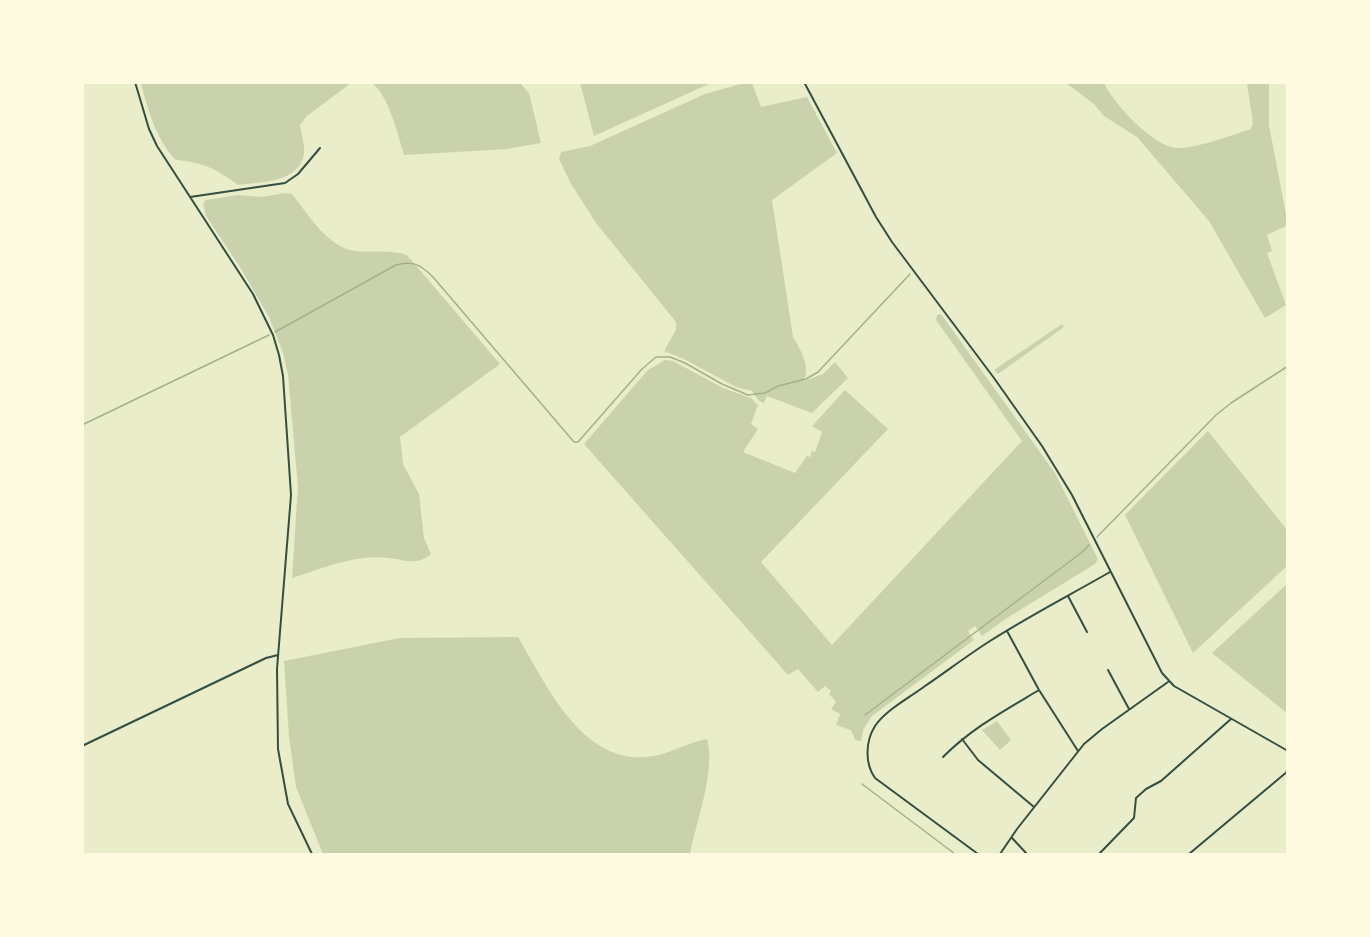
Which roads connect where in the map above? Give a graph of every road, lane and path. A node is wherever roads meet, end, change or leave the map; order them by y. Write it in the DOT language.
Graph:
graph roads {
  1 [pos="135,82"];
  2 [pos="804,82"];
  3 [pos="320,148"];
  4 [pos="190,197"];
  5 [pos="1110,572"];
  6 [pos="1068,596"];
  7 [pos="1007,630"];
  8 [pos="1087,632"];
  9 [pos="278,655"];
  10 [pos="1108,670"];
  11 [pos="1168,682"];
  12 [pos="1039,690"];
  13 [pos="1129,711"];
  14 [pos="1231,719"];
  15 [pos="962,738"];
  16 [pos="82,746"];
  17 [pos="1078,751"];
  18 [pos="1287,751"];
  19 [pos="943,757"];
  20 [pos="1287,771"];
  21 [pos="1034,807"];
  22 [pos="1012,838"];
  23 [pos="1189,854"];
  24 [pos="312,855"];
  25 [pos="978,855"];
  26 [pos="1000,855"];
  27 [pos="1027,855"];
  28 [pos="1099,855"];
  1 -- 4 [label="street"];
  2 -- 5 [label="street"];
  3 -- 4 [label="street"];
  4 -- 9 [label="street"];
  5 -- 6 [label="street"];
  5 -- 11 [label="street"];
  6 -- 7 [label="street"];
  6 -- 8 [label="street"];
  7 -- 12 [label="street"];
  7 -- 25 [label="street"];
  9 -- 16 [label="street"];
  9 -- 24 [label="street"];
  10 -- 13 [label="street"];
  11 -- 13 [label="street"];
  11 -- 14 [label="street"];
  12 -- 15 [label="street"];
  12 -- 17 [label="street"];
  13 -- 17 [label="street"];
  14 -- 18 [label="street"];
  14 -- 28 [label="street"];
  15 -- 19 [label="street"];
  15 -- 21 [label="street"];
  17 -- 21 [label="street"];
  20 -- 23 [label="street"];
  21 -- 22 [label="street"];
  22 -- 26 [label="street"];
  22 -- 27 [label="street"];
}
